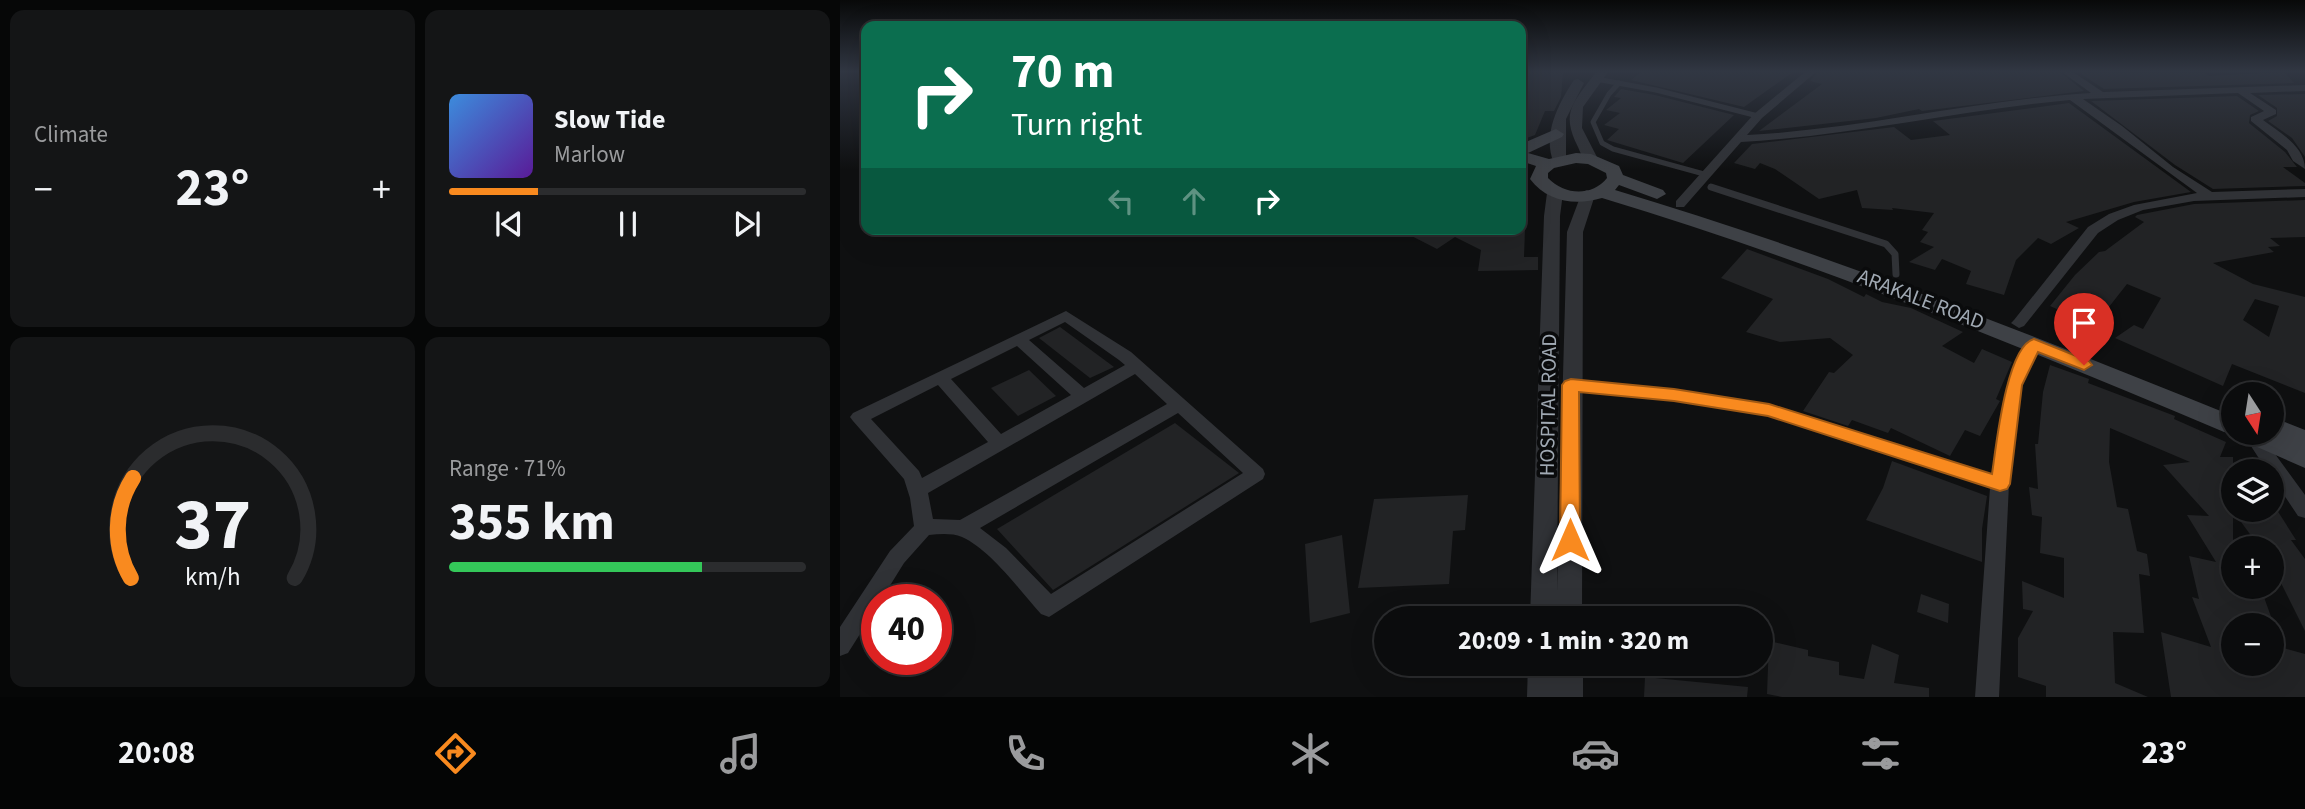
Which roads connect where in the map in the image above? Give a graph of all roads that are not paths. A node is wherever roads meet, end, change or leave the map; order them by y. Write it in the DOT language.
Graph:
graph roads {
  1 [pos="1564,105"];
  2 [pos="1578,105"];
  3 [pos="1603,105"];
  4 [pos="1710,105"];
  5 [pos="1772,105"];
  6 [pos="2013,105"];
  7 [pos="2084,105"];
  8 [pos="2261,105"];
  9 [pos="1758,116"];
  10 [pos="1556,134"];
  11 [pos="1736,139"];
  12 [pos="1526,148"];
  13 [pos="1526,158"];
  14 [pos="1591,159"];
  15 [pos="1526,165"];
  16 [pos="1549,165"];
  17 [pos="2305,165"];
  18 [pos="1704,174"];
  19 [pos="1711,187"];
  20 [pos="1602,188"];
  21 [pos="1555,193"];
  22 [pos="2305,193"];
  23 [pos="2212,197"];
  24 [pos="1680,204"];
  25 [pos="1896,274"];
  26 [pos="2019,323"];
  27 [pos="1018,339"];
  28 [pos="2034,344"];
  29 [pos="1136,366"];
  30 [pos="940,377"];
  31 [pos="1571,385"];
  32 [pos="1083,396"];
  33 [pos="2221,404"];
  34 [pos="1178,405"];
  35 [pos="2221,421"];
  36 [pos="2284,431"];
  37 [pos="2305,440"];
  38 [pos="1000,444"];
  39 [pos="2258,445"];
  40 [pos="2276,445"];
  41 [pos="2305,458"];
  42 [pos="2000,484"];
  43 [pos="917,490"];
  44 [pos="2305,510"];
  45 [pos="924,528"];
  46 [pos="962,529"];
  47 [pos="1543,606"];
  48 [pos="1569,606"];
  49 [pos="840,646"];
  50 [pos="1542,676"];
  51 [pos="1569,676"];
  52 [pos="1541,697"];
  53 [pos="1569,697"];
  54 [pos="1987,697"];
  1 -- 10 [label="street"];
  2 -- 14 [label="street"];
  3 -- 18 [label="lane"];
  4 -- 9 [label="lane"];
  5 -- 9 [label="street"];
  6 -- 11 [label="street"];
  7 -- 23 [label="street"];
  8 -- 17 [label="street"];
  9 -- 11 [label="street"];
  10 -- 12 [label="main road"];
  10 -- 16 [label="street"];
  11 -- 18 [label="street"];
  13 -- 16 [label="main road"];
  14 -- 16 [label="main road"];
  14 -- 20 [label="main road"];
  15 -- 16 [label="main road"];
  16 -- 21 [label="main road"];
  18 -- 24 [label="street"];
  19 -- 25 [label="lane"];
  20 -- 21 [label="main road"];
  20 -- 24 [label="main road, ARAKALE ROAD"];
  20 -- 28 [label="main road, ARAKALE ROAD"];
  20 -- 31 [label="street, HOSPITAL ROAD"];
  21 -- 47 [label="street, HOSPITAL ROAD"];
  22 -- 23 [label="street"];
  23 -- 26 [label="street"];
  24 -- 25 [label="main road, ARAKALE ROAD"];
  25 -- 26 [label="main road, ARAKALE ROAD"];
  26 -- 33 [label="main road, ARAKALE ROAD"];
  27 -- 29 [label="street"];
  27 -- 30 [label="street"];
  27 -- 32 [label="street"];
  28 -- 35 [label="main road, ARAKALE ROAD"];
  28 -- 42 [label="street"];
  29 -- 32 [label="street"];
  29 -- 34 [label="street"];
  30 -- 38 [label="street"];
  30 -- 43 [label="street"];
  31 -- 42 [label="street"];
  31 -- 48 [label="street, HOSPITAL ROAD"];
  32 -- 38 [label="street"];
  34 -- 46 [label="street"];
  34 -- 46 [label="street"];
  36 -- 37 [label="main road"];
  38 -- 43 [label="street"];
  39 -- 44 [label="street"];
  40 -- 41 [label="main road"];
  42 -- 54 [label="street"];
  43 -- 45 [label="street"];
  45 -- 46 [label="street"];
  45 -- 49 [label="street"];
  50 -- 52 [label="street"];
  51 -- 53 [label="street"];
}
